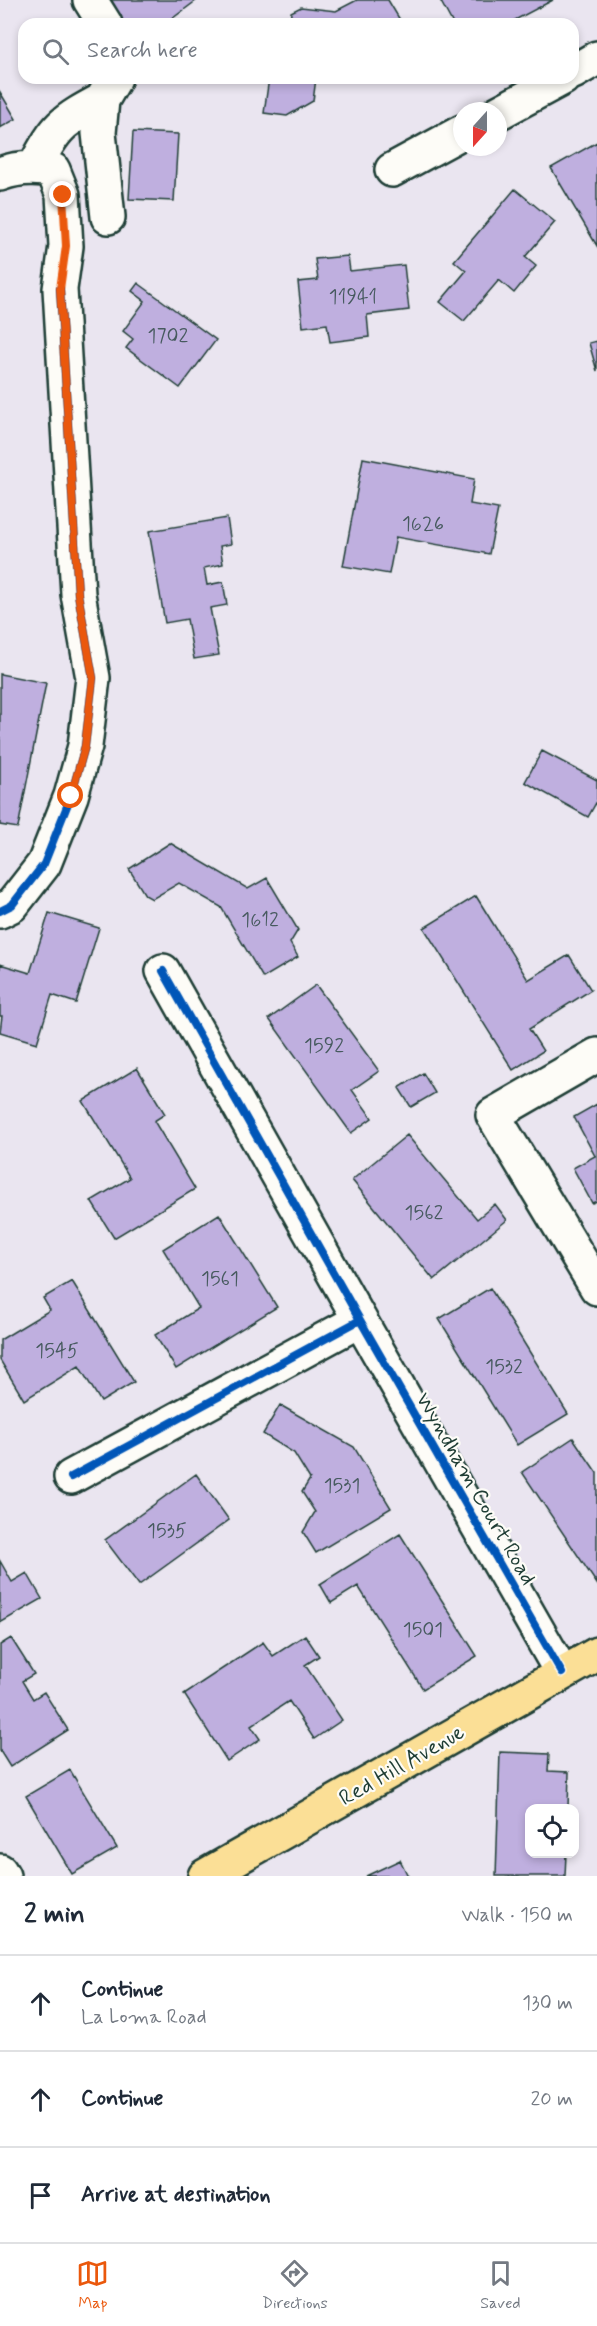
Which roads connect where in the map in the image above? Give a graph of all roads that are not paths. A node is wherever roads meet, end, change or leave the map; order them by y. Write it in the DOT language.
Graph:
graph roads {
  1 [pos="90,0"];
  2 [pos="101,18"];
  3 [pos="597,58"];
  4 [pos="579,68"];
  5 [pos="551,84"];
  6 [pos="109,89"];
  7 [pos="507,108"];
  8 [pos="453,137"];
  9 [pos="35,167"];
  10 [pos="392,170"];
  11 [pos="0,174"];
  12 [pos="108,218"];
  13 [pos="0,911"];
  14 [pos="163,971"];
  15 [pos="597,1055"];
  16 [pos="597,1288"];
  17 [pos="360,1320"];
  18 [pos="71,1477"];
  19 [pos="595,1659"];
  20 [pos="562,1672"];
  21 [pos="0,1871"];
  22 [pos="3,1876"];
  23 [pos="206,1876"];
  1 -- 2 [label="street"];
  3 -- 4 [label="street"];
  5 -- 7 [label="street"];
  6 -- 9 [label="street"];
  6 -- 12 [label="street"];
  8 -- 10 [label="street"];
  9 -- 11 [label="street"];
  9 -- 13 [label="street"];
  14 -- 17 [label="street, Wyndham Court Road"];
  15 -- 16 [label="street"];
  17 -- 18 [label="street"];
  17 -- 20 [label="street, Wyndham Court Road"];
  19 -- 20 [label="main road, Red Hill Avenue"];
  20 -- 23 [label="main road, Red Hill Avenue"];
  21 -- 22 [label="street"];
}
